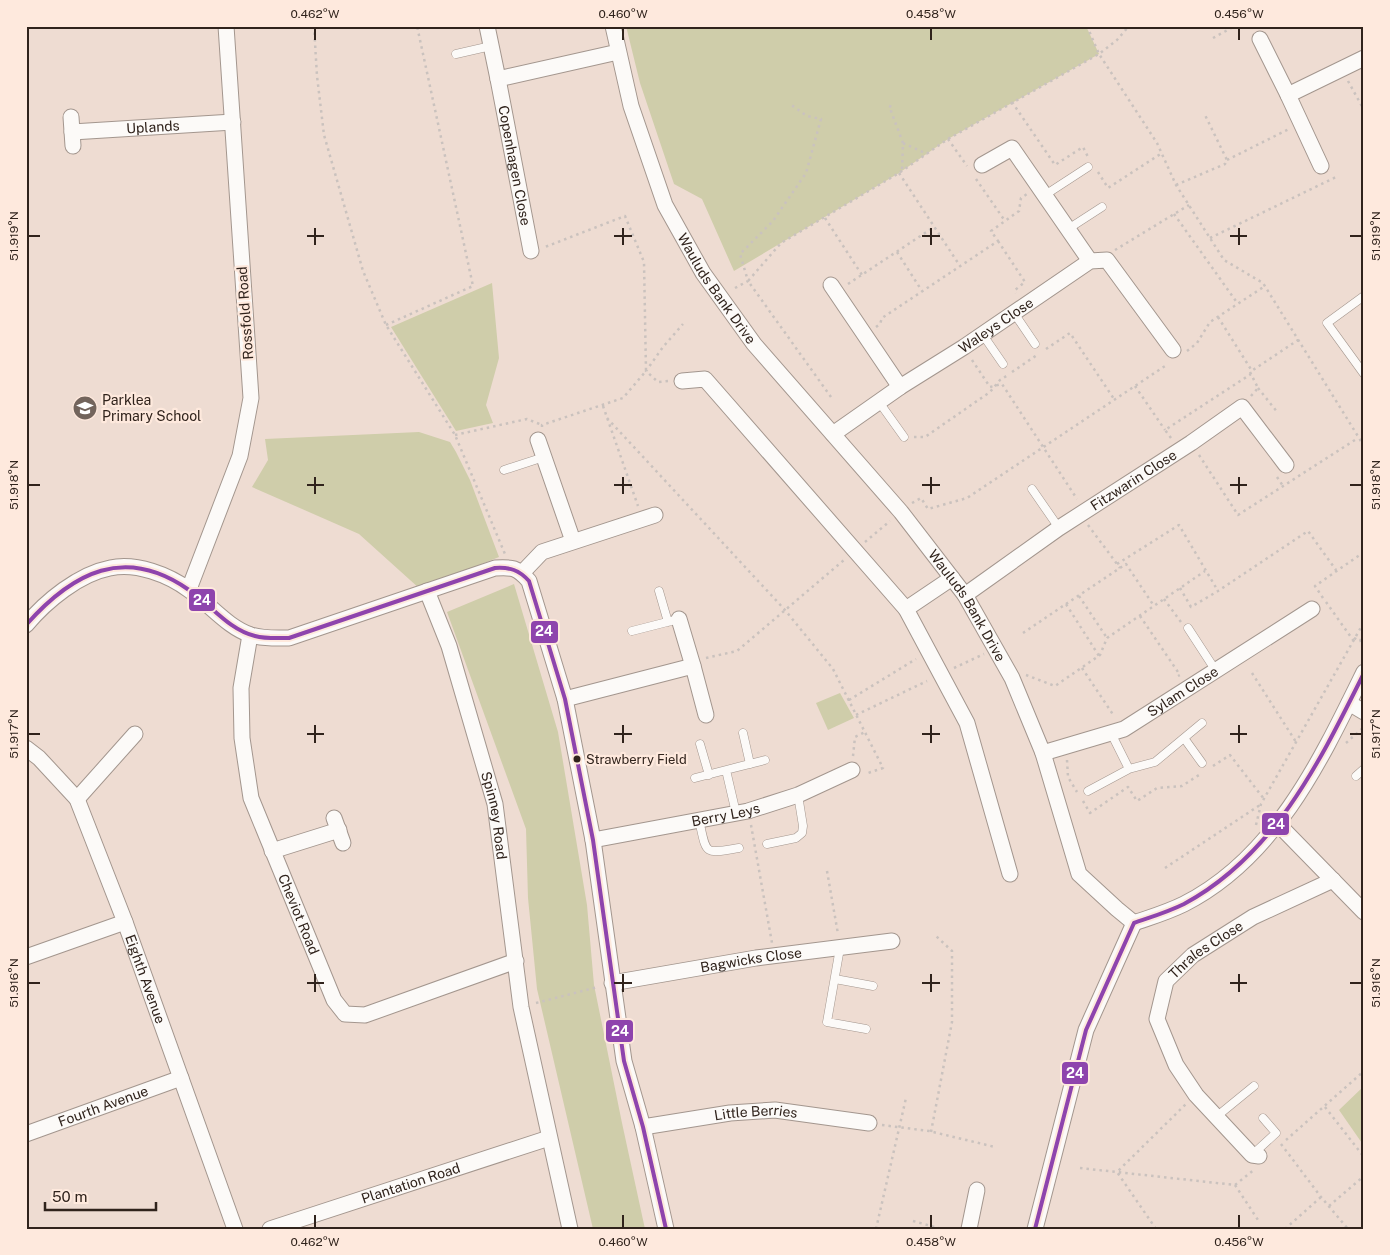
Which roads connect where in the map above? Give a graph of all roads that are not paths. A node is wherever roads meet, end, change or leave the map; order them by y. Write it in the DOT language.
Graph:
graph roads {
  1 [pos="226,26"];
  2 [pos="486,26"];
  3 [pos="613,26"];
  4 [pos="1260,39"];
  5 [pos="491,46"];
  6 [pos="618,52"];
  7 [pos="456,54"];
  8 [pos="1364,58"];
  9 [pos="498,80"];
  10 [pos="1288,95"];
  11 [pos="233,122"];
  12 [pos="72,132"];
  13 [pos="982,165"];
  14 [pos="1321,166"];
  15 [pos="1088,167"];
  16 [pos="1042,191"];
  17 [pos="1102,207"];
  18 [pos="1068,229"];
  19 [pos="531,251"];
  20 [pos="1090,261"];
  21 [pos="833,289"];
  22 [pos="1364,296"];
  23 [pos="1019,309"];
  24 [pos="983,334"];
  25 [pos="1035,344"];
  26 [pos="1176,355"];
  27 [pos="1003,364"];
  28 [pos="1364,374"];
  29 [pos="682,381"];
  30 [pos="900,387"];
  31 [pos="879,402"];
  32 [pos="833,434"];
  33 [pos="904,436"];
  34 [pos="538,440"];
  35 [pos="544,457"];
  36 [pos="1286,465"];
  37 [pos="504,470"];
  38 [pos="1032,489"];
  39 [pos="655,515"];
  40 [pos="1059,528"];
  41 [pos="573,541"];
  42 [pos="522,573"];
  43 [pos="952,578"];
  44 [pos="189,589"];
  45 [pos="427,591"];
  46 [pos="659,591"];
  47 [pos="965,595"];
  48 [pos="1312,609"];
  49 [pos="906,610"];
  50 [pos="29,616"];
  51 [pos="674,620"];
  52 [pos="1185,627"];
  53 [pos="632,631"];
  54 [pos="250,635"];
  55 [pos="693,666"];
  56 [pos="1216,671"];
  57 [pos="1364,672"];
  58 [pos="564,699"];
  59 [pos="1349,703"];
  60 [pos="1364,712"];
  61 [pos="706,715"];
  62 [pos="1202,723"];
  63 [pos="743,733"];
  64 [pos="1111,733"];
  65 [pos="135,734"];
  66 [pos="1184,738"];
  67 [pos="700,744"];
  68 [pos="26,748"];
  69 [pos="1043,753"];
  70 [pos="765,760"];
  71 [pos="750,764"];
  72 [pos="1202,764"];
  73 [pos="1129,769"];
  74 [pos="1364,769"];
  75 [pos="726,770"];
  76 [pos="852,770"];
  77 [pos="709,775"];
  78 [pos="1356,776"];
  79 [pos="695,778"];
  80 [pos="1088,791"];
  81 [pos="798,795"];
  82 [pos="77,799"];
  83 [pos="742,812"];
  84 [pos="699,820"];
  85 [pos="1278,824"];
  86 [pos="339,830"];
  87 [pos="592,840"];
  88 [pos="766,844"];
  89 [pos="739,848"];
  90 [pos="272,851"];
  91 [pos="1010,874"];
  92 [pos="1333,880"];
  93 [pos="1364,912"];
  94 [pos="125,922"];
  95 [pos="1134,923"];
  96 [pos="892,941"];
  97 [pos="840,948"];
  98 [pos="26,957"];
  99 [pos="516,962"];
  100 [pos="835,979"];
  101 [pos="612,983"];
  102 [pos="872,986"];
  103 [pos="866,1029"];
  104 [pos="181,1078"];
  105 [pos="1254,1086"];
  106 [pos="1216,1116"];
  107 [pos="1263,1118"];
  108 [pos="869,1123"];
  109 [pos="643,1127"];
  110 [pos="26,1134"];
  111 [pos="549,1138"];
  112 [pos="1256,1155"];
  113 [pos="978,1190"];
  114 [pos="235,1229"];
  115 [pos="270,1229"];
  116 [pos="570,1229"];
  117 [pos="666,1229"];
  118 [pos="969,1229"];
  119 [pos="1035,1229"];
  1 -- 11 [label="street, Rossfold Road"];
  2 -- 5 [label="street, Copenhagen Close"];
  3 -- 6 [label="street, Wauluds Bank Drive"];
  4 -- 10 [label="street"];
  5 -- 7 [label="lane"];
  5 -- 9 [label="street, Copenhagen Close"];
  6 -- 9 [label="street"];
  6 -- 32 [label="street, Wauluds Bank Drive"];
  8 -- 10 [label="street"];
  9 -- 19 [label="street, Copenhagen Close"];
  10 -- 14 [label="street"];
  11 -- 12 [label="street, Uplands"];
  11 -- 44 [label="street, Rossfold Road"];
  13 -- 16 [label="street"];
  15 -- 16 [label="lane"];
  16 -- 18 [label="street"];
  17 -- 18 [label="lane"];
  18 -- 20 [label="street"];
  20 -- 23 [label="street, Waleys Close"];
  20 -- 26 [label="street"];
  21 -- 30 [label="street"];
  22 -- 28 [label="lane"];
  23 -- 24 [label="street, Waleys Close"];
  23 -- 25 [label="lane"];
  24 -- 27 [label="lane"];
  24 -- 30 [label="street, Waleys Close"];
  29 -- 49 [label="street"];
  30 -- 31 [label="street, Waleys Close"];
  31 -- 32 [label="street, Waleys Close"];
  31 -- 33 [label="lane"];
  32 -- 43 [label="street, Wauluds Bank Drive"];
  34 -- 35 [label="street"];
  35 -- 37 [label="lane"];
  35 -- 41 [label="street"];
  36 -- 40 [label="street, Fitzwarin Close"];
  38 -- 40 [label="lane"];
  39 -- 41 [label="street"];
  40 -- 47 [label="street, Fitzwarin Close"];
  41 -- 42 [label="street"];
  42 -- 45 [label="street"];
  42 -- 58 [label="street"];
  43 -- 47 [label="street, Wauluds Bank Drive"];
  43 -- 49 [label="street"];
  44 -- 50 [label="street"];
  44 -- 54 [label="street"];
  45 -- 54 [label="street"];
  45 -- 99 [label="street, Spinney Road"];
  46 -- 51 [label="lane"];
  47 -- 69 [label="street, Wauluds Bank Drive"];
  48 -- 56 [label="street, Sylam Close"];
  49 -- 91 [label="street"];
  51 -- 53 [label="lane"];
  51 -- 55 [label="street"];
  52 -- 56 [label="lane"];
  54 -- 90 [label="street, Cheviot Road"];
  55 -- 58 [label="street"];
  55 -- 61 [label="street"];
  56 -- 64 [label="street, Sylam Close"];
  57 -- 59 [label="street"];
  58 -- 87 [label="street"];
  59 -- 60 [label="street"];
  59 -- 85 [label="street"];
  62 -- 66 [label="lane"];
  63 -- 71 [label="lane"];
  64 -- 69 [label="street, Sylam Close"];
  64 -- 73 [label="lane"];
  65 -- 82 [label="street"];
  66 -- 72 [label="lane"];
  66 -- 73 [label="lane"];
  67 -- 77 [label="lane"];
  68 -- 82 [label="street, Eighth Avenue"];
  69 -- 95 [label="street, Wauluds Bank Drive"];
  70 -- 71 [label="lane"];
  71 -- 75 [label="lane"];
  73 -- 80 [label="lane"];
  74 -- 78 [label="lane"];
  75 -- 77 [label="lane"];
  75 -- 83 [label="lane"];
  76 -- 81 [label="street, Berry Leys"];
  77 -- 79 [label="lane"];
  81 -- 83 [label="street, Berry Leys"];
  81 -- 88 [label="lane"];
  82 -- 94 [label="street, Eighth Avenue"];
  83 -- 84 [label="street, Berry Leys"];
  84 -- 87 [label="street, Berry Leys"];
  84 -- 89 [label="lane"];
  85 -- 92 [label="street"];
  85 -- 95 [label="street"];
  86 -- 90 [label="street"];
  87 -- 101 [label="street"];
  90 -- 99 [label="street, Cheviot Road"];
  92 -- 93 [label="street"];
  92 -- 106 [label="street, Thrales Close"];
  94 -- 98 [label="street"];
  94 -- 104 [label="street, Eighth Avenue"];
  95 -- 119 [label="street"];
  96 -- 97 [label="street, Bagwicks Close"];
  97 -- 100 [label="lane"];
  97 -- 101 [label="street, Bagwicks Close"];
  99 -- 111 [label="street, Spinney Road"];
  100 -- 102 [label="lane"];
  100 -- 103 [label="lane"];
  101 -- 109 [label="street"];
  104 -- 110 [label="street, Fourth Avenue"];
  104 -- 114 [label="street, Eighth Avenue"];
  105 -- 106 [label="lane"];
  106 -- 112 [label="street, Thrales Close"];
  107 -- 112 [label="lane"];
  108 -- 109 [label="street, Little Berries"];
  109 -- 117 [label="street"];
  111 -- 115 [label="street, Plantation Road"];
  111 -- 116 [label="street, Spinney Road"];
  113 -- 118 [label="street"];
}
